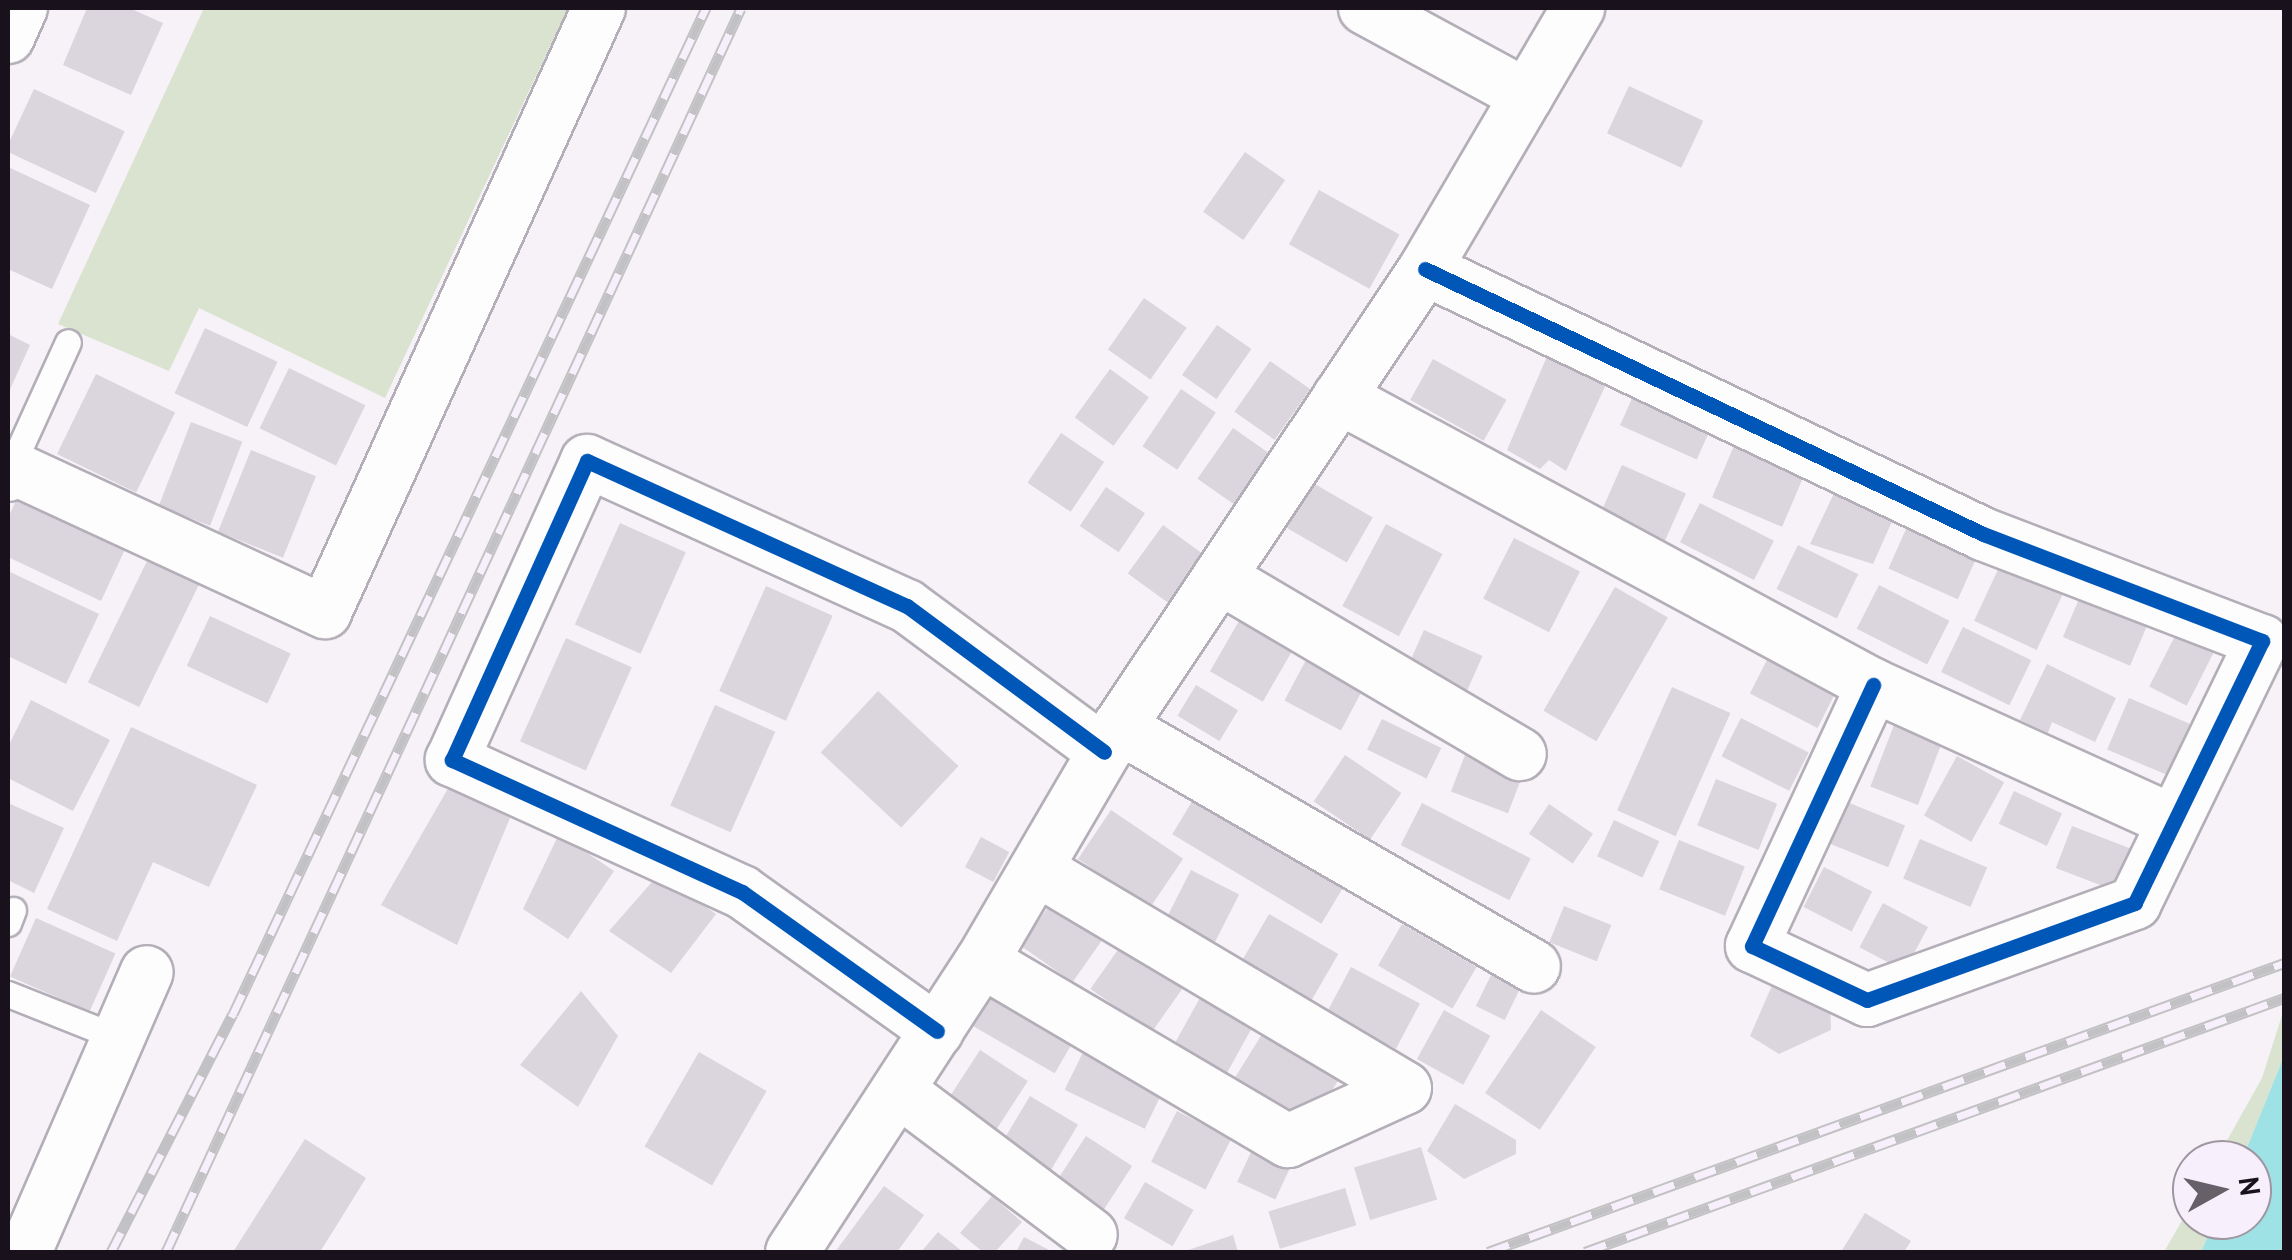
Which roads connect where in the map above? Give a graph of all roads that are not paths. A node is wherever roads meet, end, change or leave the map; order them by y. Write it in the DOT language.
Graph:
graph roads {
  1 [pos="22,8"];
  2 [pos="598,8"];
  3 [pos="1364,8"];
  4 [pos="1578,8"];
  5 [pos="8,37"];
  6 [pos="1527,96"];
  7 [pos="1424,269"];
  8 [pos="68,342"];
  9 [pos="1339,397"];
  10 [pos="9,471"];
  11 [pos="1219,577"];
  12 [pos="1873,685"];
  13 [pos="1112,740"];
  14 [pos="1520,754"];
  15 [pos="2168,819"];
  16 [pos="1036,869"];
  17 [pos="982,961"];
  18 [pos="1534,967"];
  19 [pos="148,972"];
  20 [pos="8,994"];
  21 [pos="937,1030"];
  22 [pos="119,1038"];
  23 [pos="898,1090"];
  24 [pos="1091,1235"];
  25 [pos="25,1252"];
  26 [pos="794,1252"];
  1 -- 5 [label="street"];
  2 -- 10 [label="street"];
  3 -- 6 [label="street"];
  4 -- 6 [label="street"];
  6 -- 7 [label="street"];
  7 -- 9 [label="street"];
  7 -- 15 [label="street"];
  8 -- 10 [label="lane"];
  9 -- 11 [label="street"];
  9 -- 12 [label="street"];
  11 -- 13 [label="street"];
  11 -- 14 [label="street"];
  12 -- 15 [label="street"];
  12 -- 15 [label="street"];
  13 -- 16 [label="street"];
  13 -- 18 [label="street"];
  13 -- 21 [label="street"];
  16 -- 17 [label="street"];
  16 -- 17 [label="street"];
  17 -- 21 [label="street"];
  19 -- 22 [label="street"];
  20 -- 22 [label="lane"];
  21 -- 23 [label="street"];
  22 -- 25 [label="street"];
  23 -- 24 [label="street"];
  23 -- 26 [label="street"];
}
